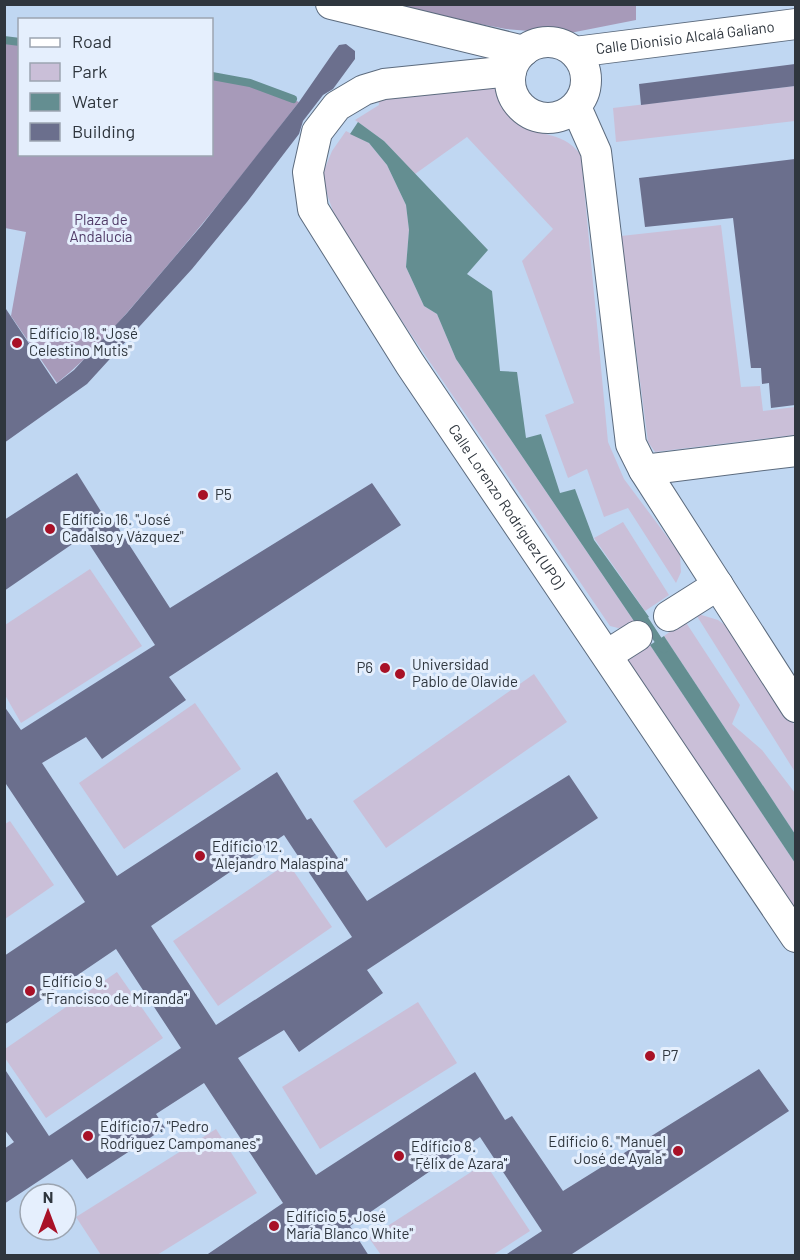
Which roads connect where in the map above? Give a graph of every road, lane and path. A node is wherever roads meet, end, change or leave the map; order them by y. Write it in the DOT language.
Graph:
graph roads {
  1 [pos="331,4"];
  2 [pos="795,24"];
  3 [pos="574,52"];
  4 [pos="517,61"];
  5 [pos="576,107"];
  6 [pos="795,452"];
  7 [pos="644,470"];
  8 [pos="718,585"];
  9 [pos="669,616"];
  10 [pos="637,636"];
  11 [pos="607,655"];
  12 [pos="795,707"];
  13 [pos="795,937"];
  1 -- 4 [label="street"];
  2 -- 3 [label="street, Calle Dionisio Alcalá Galiano"];
  3 -- 4 [label="street"];
  3 -- 5 [label="street"];
  4 -- 5 [label="street"];
  4 -- 11 [label="street, Calle Lorenzo Rodríguez (UPO)"];
  5 -- 7 [label="street"];
  6 -- 7 [label="street"];
  7 -- 8 [label="street"];
  8 -- 9 [label="street"];
  8 -- 12 [label="street"];
  10 -- 11 [label="street"];
  11 -- 13 [label="street, Calle Lorenzo Rodríguez (UPO)"];
}
